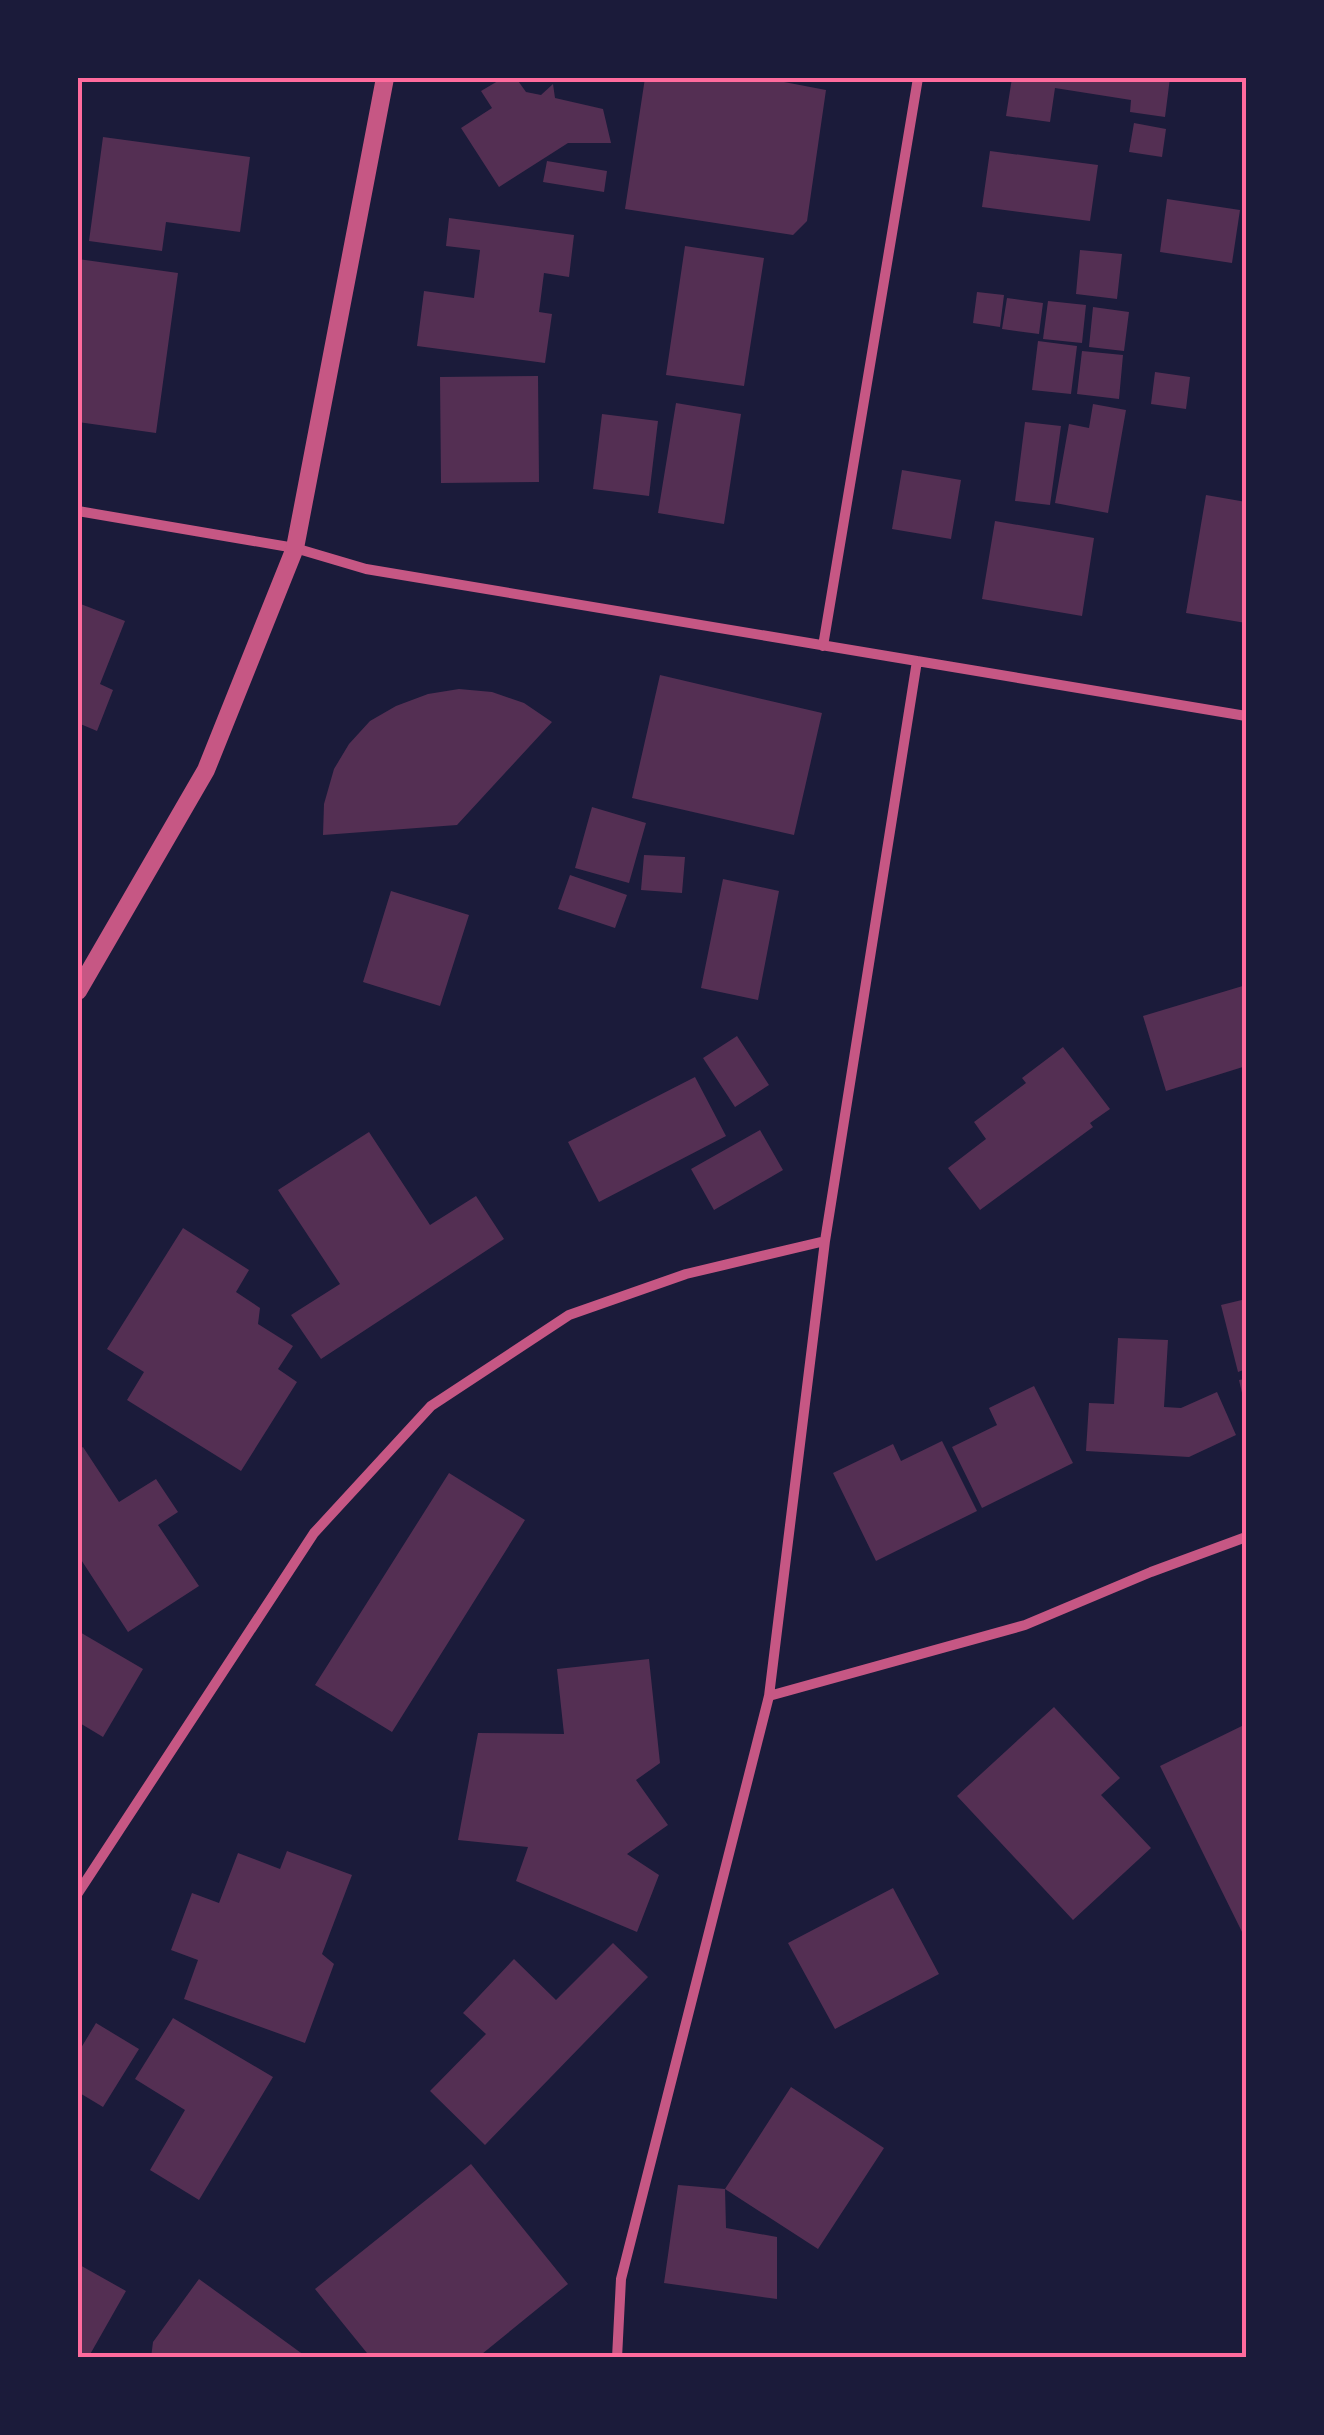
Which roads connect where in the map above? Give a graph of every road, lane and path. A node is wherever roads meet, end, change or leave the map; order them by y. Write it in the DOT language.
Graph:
graph roads {
  1 [pos="384,78"];
  2 [pos="918,78"];
  3 [pos="78,511"];
  4 [pos="295,548"];
  5 [pos="823,646"];
  6 [pos="917,661"];
  7 [pos="1246,716"];
  8 [pos="78,991"];
  9 [pos="825,1241"];
  10 [pos="1246,1538"];
  11 [pos="769,1696"];
  12 [pos="78,1893"];
  13 [pos="617,2358"];
  1 -- 4 [label="street"];
  2 -- 5 [label="street"];
  3 -- 4 [label="street"];
  4 -- 5 [label="street"];
  4 -- 8 [label="street"];
  5 -- 6 [label="street"];
  6 -- 7 [label="street"];
  6 -- 9 [label="street"];
  9 -- 11 [label="street"];
  9 -- 12 [label="street"];
  10 -- 11 [label="street"];
  11 -- 13 [label="street"];
}
